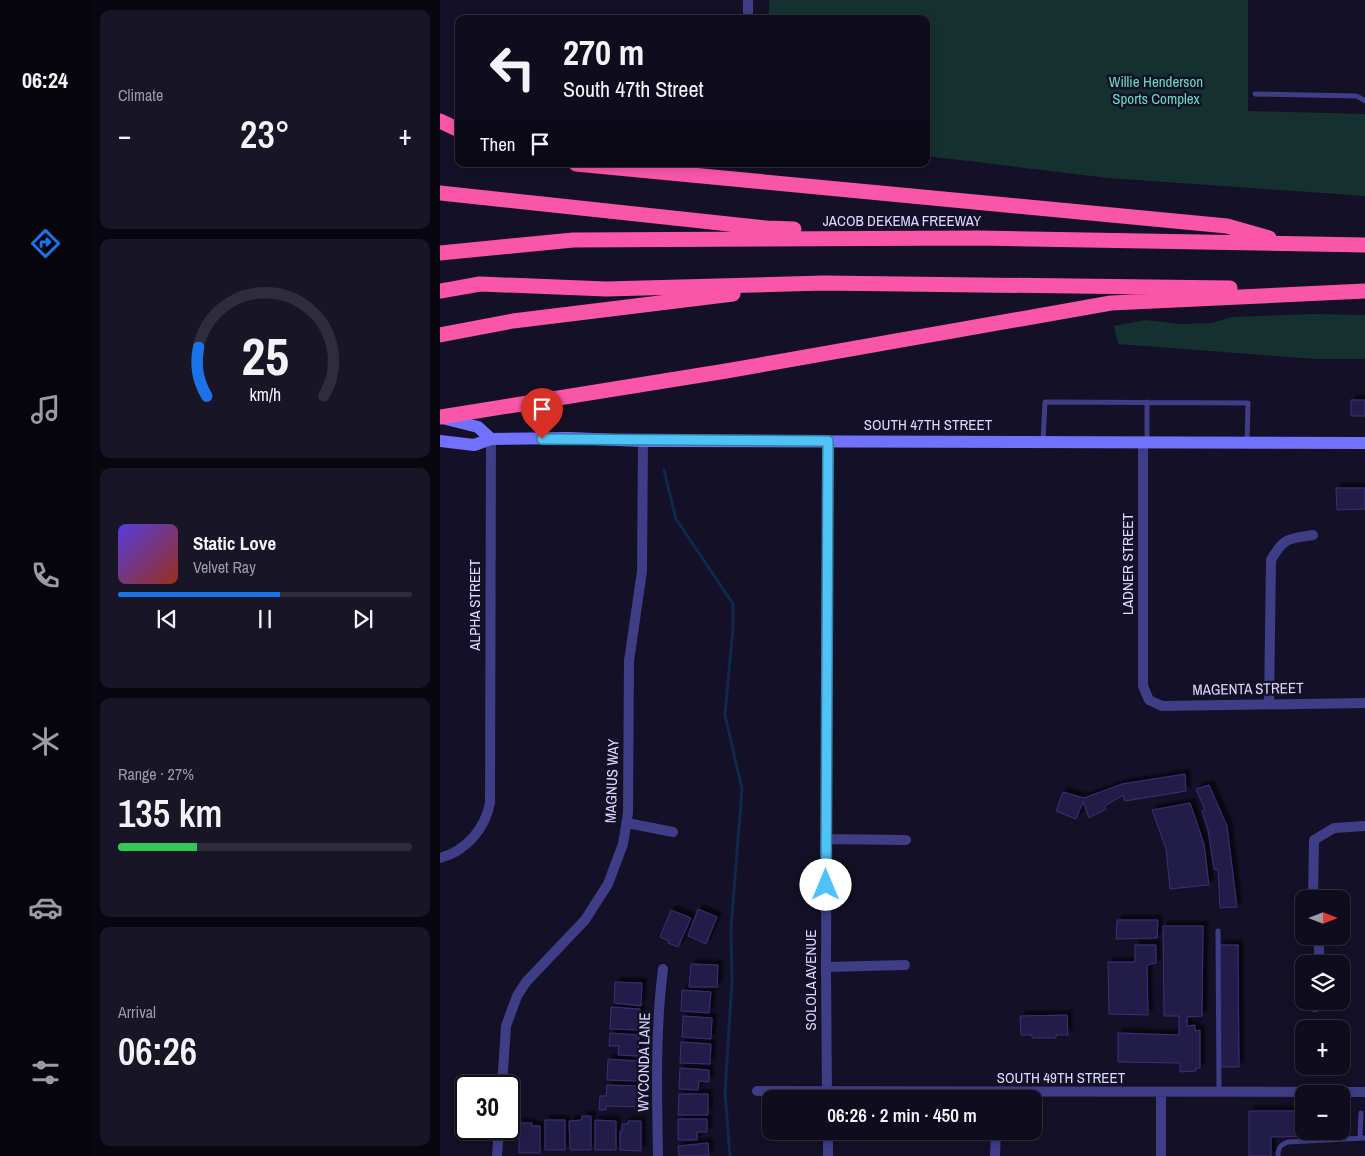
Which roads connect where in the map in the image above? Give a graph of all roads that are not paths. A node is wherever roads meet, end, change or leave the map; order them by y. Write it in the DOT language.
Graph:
graph roads {
  1 [pos="748,0"];
  2 [pos="748,15"];
  3 [pos="1255,94"];
  4 [pos="1365,101"];
  5 [pos="440,121"];
  6 [pos="455,128"];
  7 [pos="608,167"];
  8 [pos="440,193"];
  9 [pos="980,238"];
  10 [pos="1287,244"];
  11 [pos="1365,245"];
  12 [pos="440,253"];
  13 [pos="824,283"];
  14 [pos="440,290"];
  15 [pos="1365,290"];
  16 [pos="440,335"];
  17 [pos="1147,402"];
  18 [pos="440,417"];
  19 [pos="491,440"];
  20 [pos="440,441"];
  21 [pos="643,441"];
  22 [pos="828,441"];
  23 [pos="1043,442"];
  24 [pos="1145,442"];
  25 [pos="1247,442"];
  26 [pos="1365,443"];
  27 [pos="1313,535"];
  28 [pos="1142,686"];
  29 [pos="1269,703"];
  30 [pos="1365,703"];
  31 [pos="627,823"];
  32 [pos="1365,826"];
  33 [pos="673,832"];
  34 [pos="826,839"];
  35 [pos="906,840"];
  36 [pos="440,858"];
  37 [pos="1313,890"];
  38 [pos="1218,931"];
  39 [pos="905,965"];
  40 [pos="826,967"];
  41 [pos="663,969"];
  42 [pos="503,1075"];
  43 [pos="827,1090"];
  44 [pos="757,1091"];
  45 [pos="762,1091"];
  46 [pos="1161,1092"];
  47 [pos="1219,1092"];
  48 [pos="1365,1092"];
  49 [pos="1042,1095"];
  50 [pos="1361,1113"];
  51 [pos="1363,1138"];
  52 [pos="1350,1139"];
  53 [pos="498,1140"];
  54 [pos="828,1140"];
  55 [pos="996,1140"];
  56 [pos="1337,1140"];
  57 [pos="497,1156"];
  58 [pos="658,1156"];
  59 [pos="828,1156"];
  60 [pos="996,1156"];
  61 [pos="1161,1156"];
  62 [pos="1278,1156"];
  1 -- 2 [label="street"];
  3 -- 4 [label="lane"];
  5 -- 6 [label="highway"];
  7 -- 10 [label="highway"];
  8 -- 9 [label="highway"];
  9 -- 10 [label="highway, JACOB DEKEMA FREEWAY"];
  9 -- 12 [label="highway, JACOB DEKEMA FREEWAY"];
  10 -- 11 [label="highway, JACOB DEKEMA FREEWAY"];
  13 -- 14 [label="highway"];
  13 -- 15 [label="highway"];
  13 -- 16 [label="highway"];
  15 -- 18 [label="highway"];
  17 -- 23 [label="lane"];
  17 -- 24 [label="lane"];
  17 -- 25 [label="lane"];
  18 -- 19 [label="main road"];
  19 -- 20 [label="main road, SOUTH 47TH STREET"];
  19 -- 21 [label="main road, SOUTH 47TH STREET"];
  19 -- 36 [label="street, ALPHA STREET"];
  21 -- 22 [label="main road, SOUTH 47TH STREET"];
  21 -- 31 [label="street, MAGNUS WAY"];
  22 -- 23 [label="main road, SOUTH 47TH STREET"];
  22 -- 34 [label="street, SOLOLA AVENUE"];
  23 -- 24 [label="main road, SOUTH 47TH STREET"];
  24 -- 25 [label="main road, SOUTH 47TH STREET"];
  24 -- 28 [label="street, LADNER STREET"];
  25 -- 26 [label="main road, SOUTH 47TH STREET"];
  27 -- 29 [label="street"];
  28 -- 29 [label="street, MAGENTA STREET"];
  29 -- 30 [label="street, MAGENTA STREET"];
  31 -- 33 [label="street"];
  31 -- 42 [label="street, MAGNUS WAY"];
  32 -- 37 [label="street"];
  34 -- 35 [label="street"];
  34 -- 40 [label="street, SOLOLA AVENUE"];
  38 -- 47 [label="lane"];
  39 -- 40 [label="street"];
  40 -- 43 [label="street, SOLOLA AVENUE"];
  41 -- 58 [label="street, WYCONDA LANE"];
  44 -- 45 [label="street, SOUTH 49TH STREET"];
  46 -- 47 [label="street, SOUTH 49TH STREET"];
  46 -- 49 [label="street, SOUTH 49TH STREET"];
  46 -- 61 [label="street"];
  47 -- 48 [label="street, SOUTH 49TH STREET"];
  50 -- 51 [label="lane"];
  51 -- 52 [label="lane"];
  53 -- 57 [label="street"];
  54 -- 59 [label="street"];
  55 -- 60 [label="street"];
  56 -- 62 [label="lane"];
}
